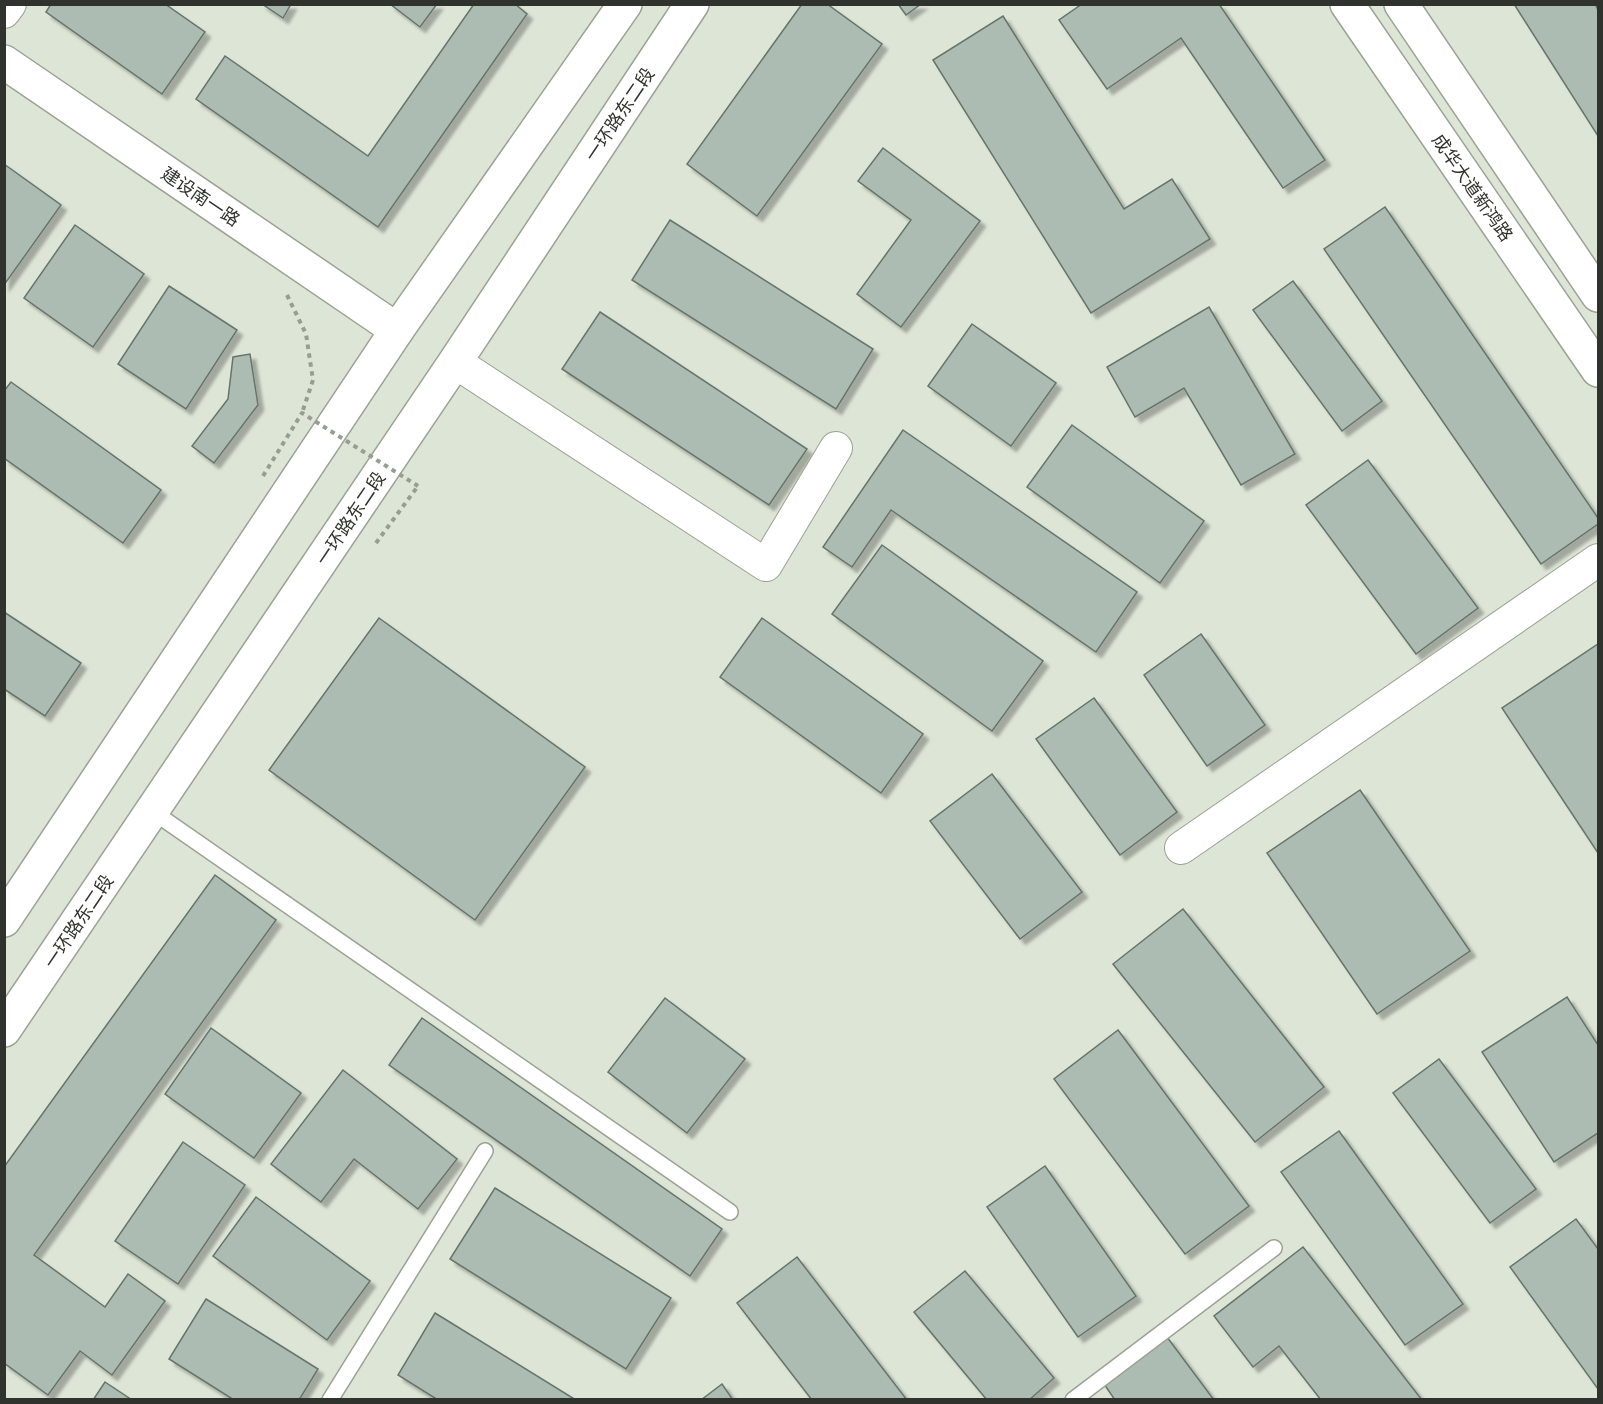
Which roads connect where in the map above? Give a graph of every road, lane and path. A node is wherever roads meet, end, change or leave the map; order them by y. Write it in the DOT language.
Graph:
graph roads {
  1 [pos="10,4"];
  2 [pos="625,4"];
  3 [pos="692,4"];
  4 [pos="1347,4"];
  5 [pos="1401,4"];
  6 [pos="4,12"];
  7 [pos="4,62"];
  8 [pos="285,292"];
  9 [pos="1599,295"];
  10 [pos="397,330"];
  11 [pos="455,362"];
  12 [pos="1599,370"];
  13 [pos="302,413"];
  14 [pos="836,448"];
  15 [pos="263,476"];
  16 [pos="376,543"];
  17 [pos="1599,560"];
  18 [pos="152,811"];
  19 [pos="1181,848"];
  20 [pos="4,920"];
  21 [pos="4,1030"];
  22 [pos="485,1151"];
  23 [pos="729,1212"];
  24 [pos="1274,1248"];
  25 [pos="330,1400"];
  26 [pos="1074,1400"];
  1 -- 6 [label="street"];
  2 -- 10 [label="main road"];
  3 -- 11 [label="main road, 一环路东二段"];
  4 -- 12 [label="main road, 成华大道新鸿路"];
  5 -- 9 [label="main road"];
  7 -- 10 [label="main road, 建设南一路"];
  8 -- 13 [label="path"];
  10 -- 20 [label="main road"];
  11 -- 14 [label="street"];
  11 -- 18 [label="main road, 一环路东二段"];
  13 -- 15 [label="path, bridge"];
  13 -- 16 [label="path, bridge"];
  17 -- 19 [label="street"];
  18 -- 21 [label="main road, 一环路东二段"];
  18 -- 23 [label="lane"];
  22 -- 25 [label="lane"];
  24 -- 26 [label="lane"];
}
